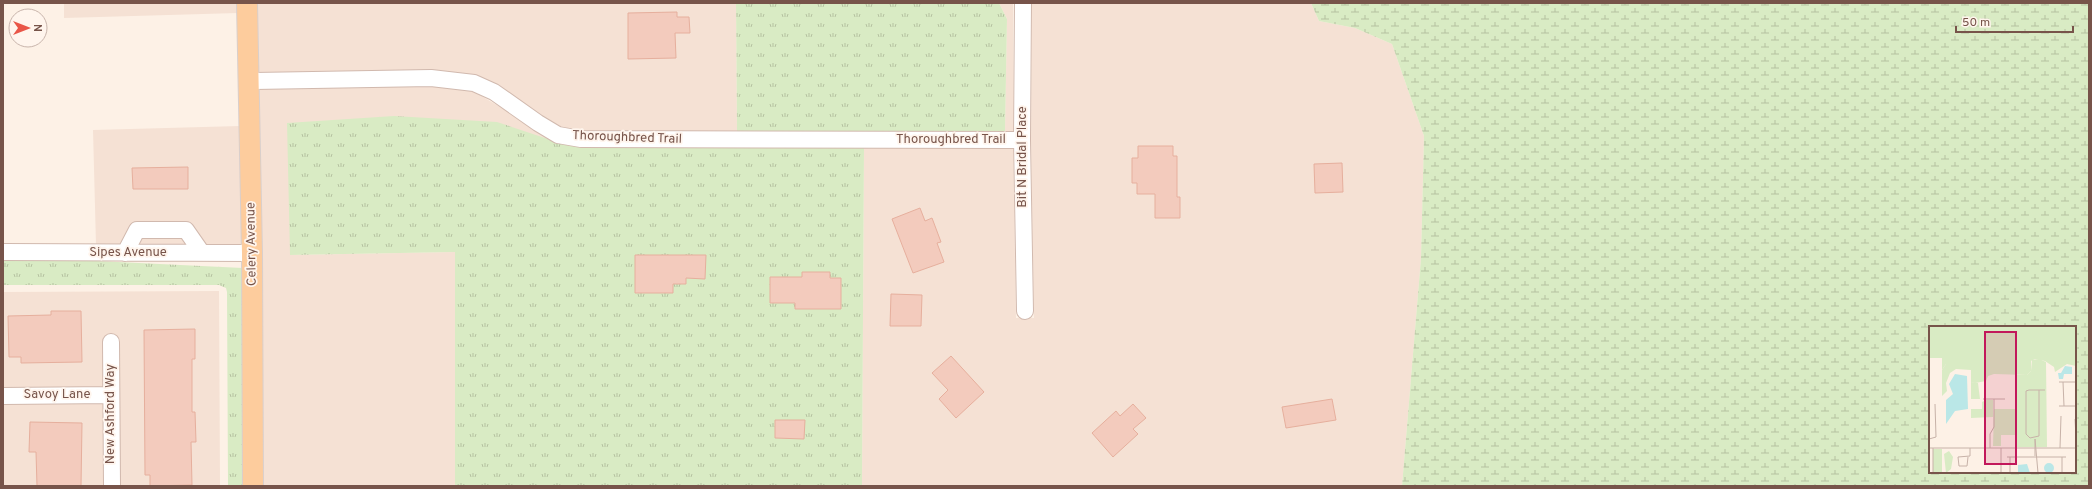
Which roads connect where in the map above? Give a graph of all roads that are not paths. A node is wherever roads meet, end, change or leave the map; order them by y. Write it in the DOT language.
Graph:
graph roads {
  1 [pos="247,3"];
  2 [pos="1023,3"];
  3 [pos="248,81"];
  4 [pos="1022,140"];
  5 [pos="3,252"];
  6 [pos="125,252"];
  7 [pos="202,253"];
  8 [pos="252,253"];
  9 [pos="1025,311"];
  10 [pos="111,342"];
  11 [pos="111,395"];
  12 [pos="3,396"];
  13 [pos="112,486"];
  14 [pos="253,486"];
  1 -- 3 [label="main road, Celery Avenue"];
  2 -- 4 [label="street, Bit N Bridal Place"];
  3 -- 4 [label="street, Thoroughbred Trail"];
  3 -- 8 [label="main road, Celery Avenue"];
  4 -- 9 [label="street, Bit N Bridal Place"];
  5 -- 6 [label="street, Sipes Avenue"];
  6 -- 7 [label="street, Sipes Avenue"];
  6 -- 7 [label="street"];
  7 -- 8 [label="street, Sipes Avenue"];
  8 -- 14 [label="main road, Celery Avenue"];
  10 -- 11 [label="street, New Ashford Way"];
  11 -- 12 [label="street, Savoy Lane"];
  11 -- 13 [label="street, New Ashford Way"];
}
